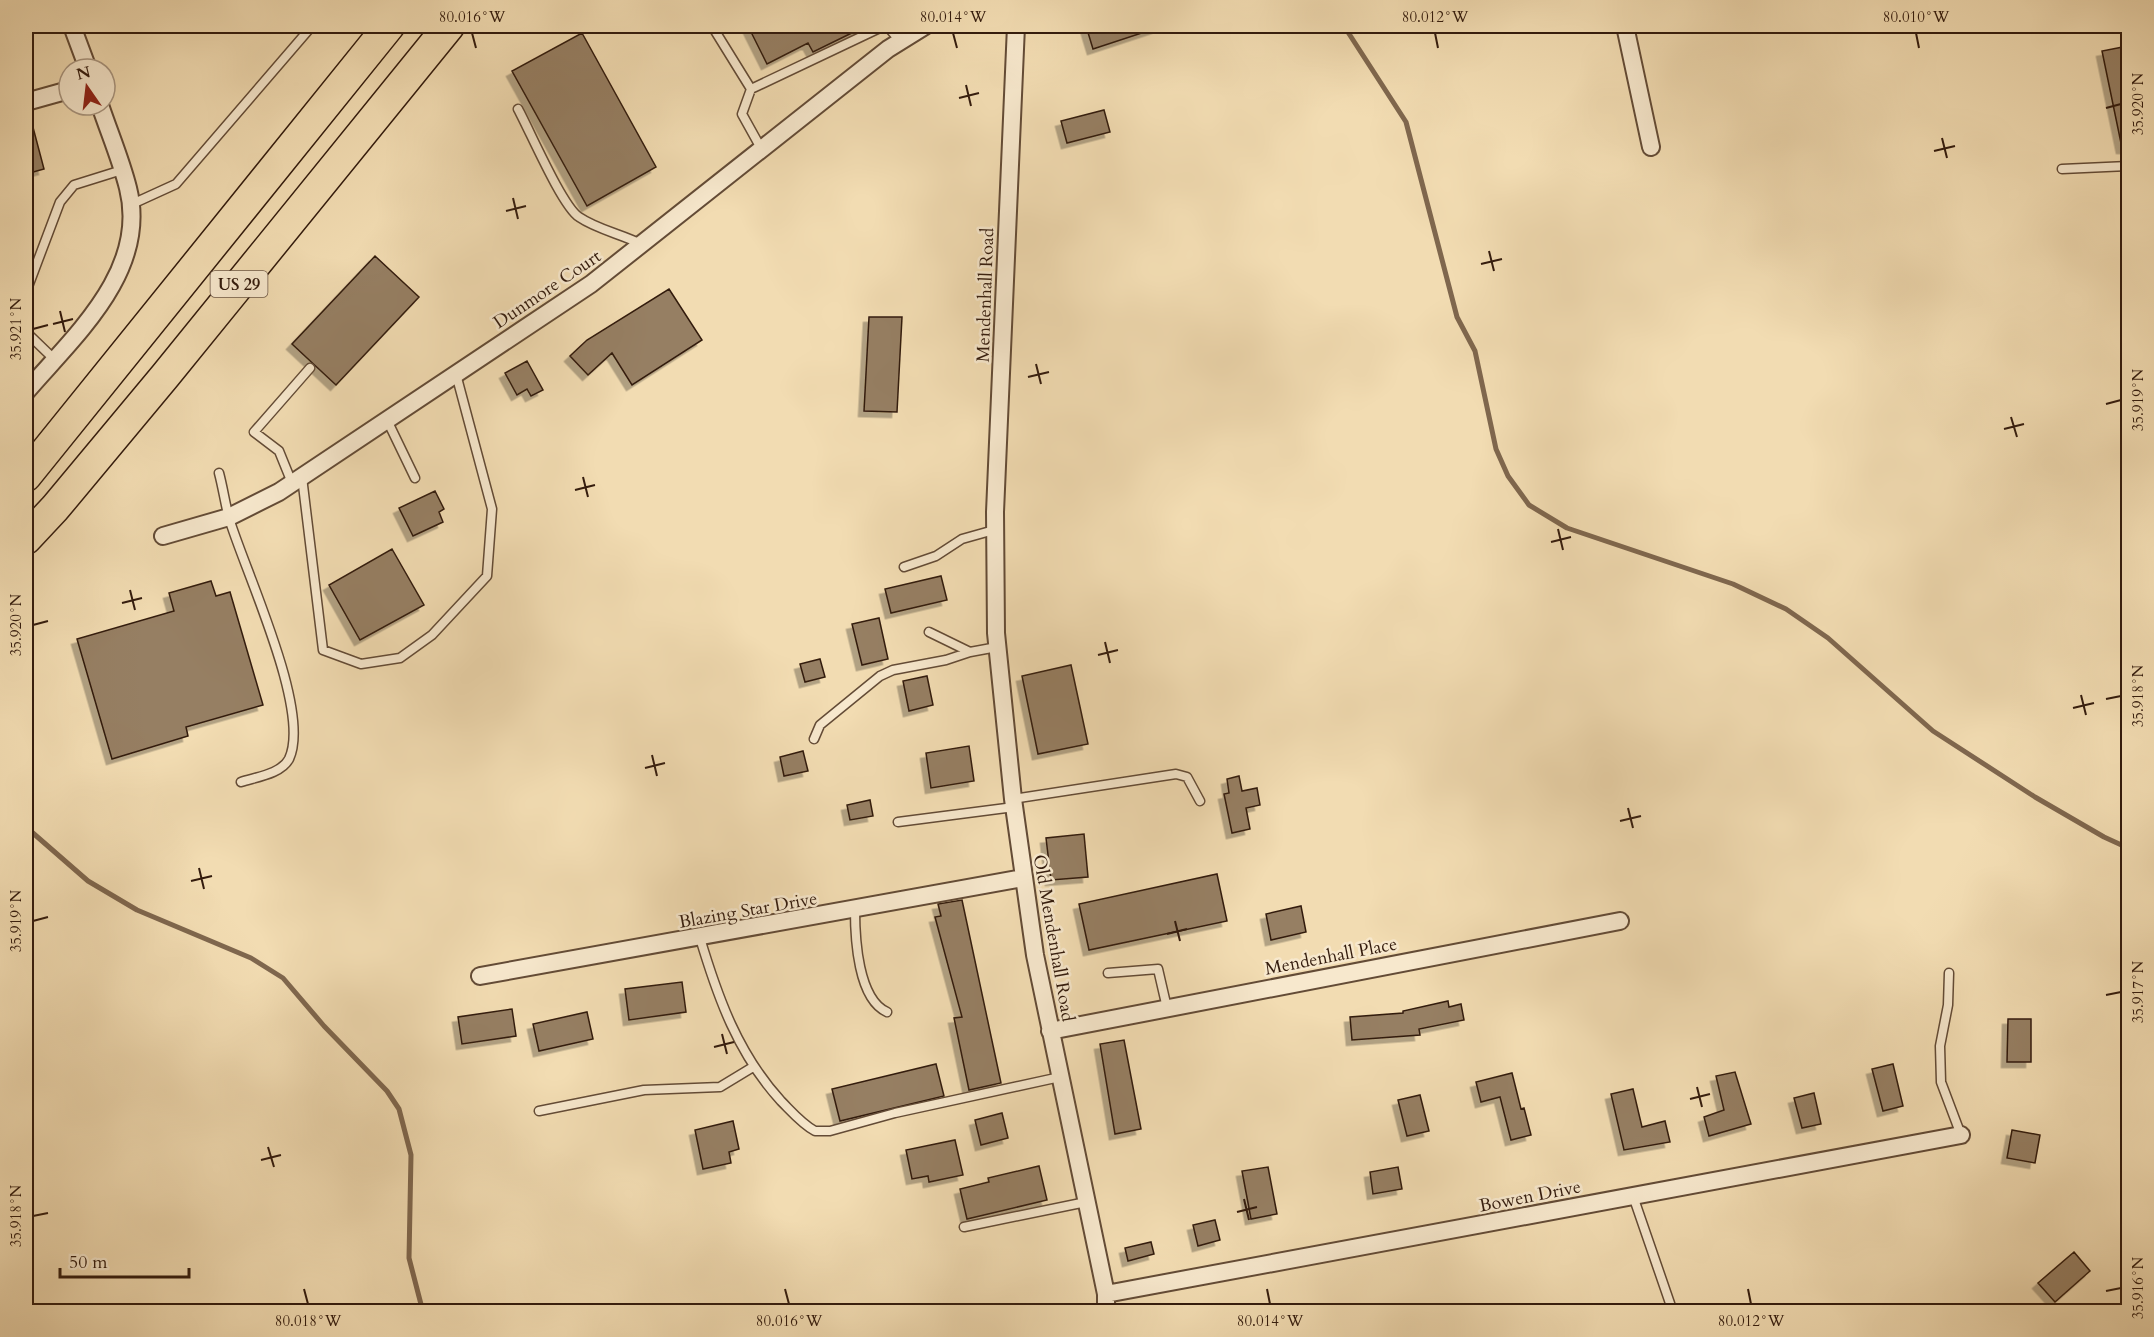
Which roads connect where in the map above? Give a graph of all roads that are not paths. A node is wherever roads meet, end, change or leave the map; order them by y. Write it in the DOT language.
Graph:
graph roads {
  1 [pos="72,26"];
  2 [pos="312,26"];
  3 [pos="389,26"];
  4 [pos="449,26"];
  5 [pos="712,26"];
  6 [pos="886,26"];
  7 [pos="925,26"];
  8 [pos="1016,26"];
  9 [pos="1625,26"];
  10 [pos="900,41"];
  11 [pos="84,57"];
  12 [pos="751,89"];
  13 [pos="57,93"];
  14 [pos="26,102"];
  15 [pos="518,109"];
  16 [pos="104,117"];
  17 [pos="1650,147"];
  18 [pos="763,150"];
  19 [pos="2128,166"];
  20 [pos="2062,169"];
  21 [pos="122,170"];
  22 [pos="130,205"];
  23 [pos="643,245"];
  24 [pos="26,292"];
  25 [pos="26,332"];
  26 [pos="54,359"];
  27 [pos="310,368"];
  28 [pos="456,374"];
  29 [pos="26,392"];
  30 [pos="387,420"];
  31 [pos="219,473"];
  32 [pos="26,476"];
  33 [pos="415,478"];
  34 [pos="297,480"];
  35 [pos="229,517"];
  36 [pos="994,530"];
  37 [pos="163,536"];
  38 [pos="26,539"];
  39 [pos="904,567"];
  40 [pos="993,567"];
  41 [pos="929,632"];
  42 [pos="997,647"];
  43 [pos="970,652"];
  44 [pos="814,739"];
  45 [pos="241,782"];
  46 [pos="1200,801"];
  47 [pos="1013,803"];
  48 [pos="898,822"];
  49 [pos="1023,878"];
  50 [pos="855,910"];
  51 [pos="1620,921"];
  52 [pos="700,938"];
  53 [pos="1108,973"];
  54 [pos="1949,973"];
  55 [pos="480,976"];
  56 [pos="1167,1008"];
  57 [pos="887,1012"];
  58 [pos="1050,1031"];
  59 [pos="753,1067"];
  60 [pos="1060,1077"];
  61 [pos="538,1110"];
  62 [pos="1961,1136"];
  63 [pos="1634,1196"];
  64 [pos="1086,1202"];
  65 [pos="964,1227"];
  66 [pos="1106,1294"];
  67 [pos="1106,1311"];
  68 [pos="1673,1311"];
  1 -- 11 [label="street"];
  2 -- 22 [label="lane"];
  3 -- 32 [label="highway, US 29"];
  4 -- 38 [label="highway, US 29"];
  5 -- 12 [label="lane"];
  6 -- 10 [label="lane"];
  6 -- 12 [label="lane"];
  7 -- 10 [label="street, Dunmore Court"];
  8 -- 36 [label="street, Mendenhall Road"];
  9 -- 17 [label="street"];
  10 -- 18 [label="street, Dunmore Court"];
  12 -- 18 [label="lane"];
  13 -- 14 [label="street"];
  15 -- 23 [label="lane"];
  16 -- 21 [label="street"];
  18 -- 23 [label="street, Dunmore Court"];
  19 -- 20 [label="lane"];
  21 -- 22 [label="street"];
  21 -- 24 [label="lane"];
  22 -- 26 [label="street"];
  23 -- 28 [label="street, Dunmore Court"];
  25 -- 26 [label="lane"];
  26 -- 29 [label="street"];
  27 -- 34 [label="lane"];
  28 -- 30 [label="street, Dunmore Court"];
  28 -- 34 [label="lane"];
  30 -- 33 [label="lane"];
  30 -- 34 [label="street, Dunmore Court"];
  31 -- 35 [label="lane"];
  34 -- 35 [label="street, Dunmore Court"];
  35 -- 37 [label="street, Dunmore Court"];
  35 -- 45 [label="lane"];
  36 -- 39 [label="lane"];
  36 -- 40 [label="street, Mendenhall Road"];
  40 -- 42 [label="street, Old Mendenhall Road"];
  41 -- 43 [label="lane"];
  42 -- 43 [label="lane"];
  42 -- 47 [label="street, Old Mendenhall Road"];
  43 -- 44 [label="lane"];
  46 -- 47 [label="lane"];
  47 -- 48 [label="lane"];
  47 -- 49 [label="street, Old Mendenhall Road"];
  49 -- 50 [label="street, Blazing Star Drive"];
  49 -- 58 [label="street, Old Mendenhall Road"];
  50 -- 52 [label="street, Blazing Star Drive"];
  50 -- 57 [label="lane"];
  51 -- 56 [label="street, Mendenhall Place"];
  52 -- 55 [label="street, Blazing Star Drive"];
  52 -- 59 [label="lane"];
  53 -- 56 [label="lane"];
  54 -- 62 [label="lane"];
  56 -- 58 [label="street, Mendenhall Place"];
  58 -- 60 [label="street, Old Mendenhall Road"];
  59 -- 60 [label="lane"];
  59 -- 61 [label="lane"];
  60 -- 64 [label="street, Old Mendenhall Road"];
  62 -- 63 [label="street, Bowen Drive"];
  63 -- 66 [label="street, Bowen Drive"];
  63 -- 68 [label="lane"];
  64 -- 65 [label="lane"];
  64 -- 66 [label="street, Old Mendenhall Road"];
  66 -- 67 [label="street, Old Mendenhall Road"];
}
